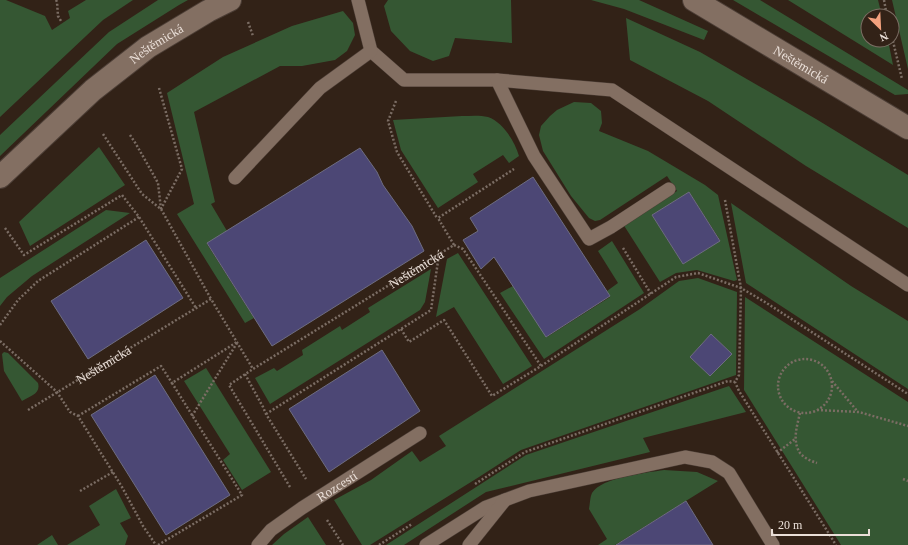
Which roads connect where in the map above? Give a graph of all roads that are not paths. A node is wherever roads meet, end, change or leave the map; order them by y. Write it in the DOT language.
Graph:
graph roads {
  1 [pos="230,0"];
  2 [pos="358,0"];
  3 [pos="694,0"];
  4 [pos="371,51"];
  5 [pos="497,80"];
  6 [pos="908,128"];
  7 [pos="0,177"];
  8 [pos="235,178"];
  9 [pos="669,189"];
  10 [pos="908,285"];
  11 [pos="420,433"];
  12 [pos="505,499"];
  13 [pos="258,545"];
  14 [pos="426,545"];
  15 [pos="469,545"];
  16 [pos="773,545"];
  1 -- 7 [label="street, Neštěmická"];
  2 -- 4 [label="lane"];
  3 -- 6 [label="street, Neštěmická"];
  4 -- 5 [label="lane"];
  4 -- 8 [label="lane"];
  5 -- 9 [label="lane"];
  5 -- 10 [label="lane"];
  11 -- 13 [label="lane, Rozcestí"];
  12 -- 14 [label="lane"];
  12 -- 15 [label="lane"];
  12 -- 16 [label="lane"];
}
